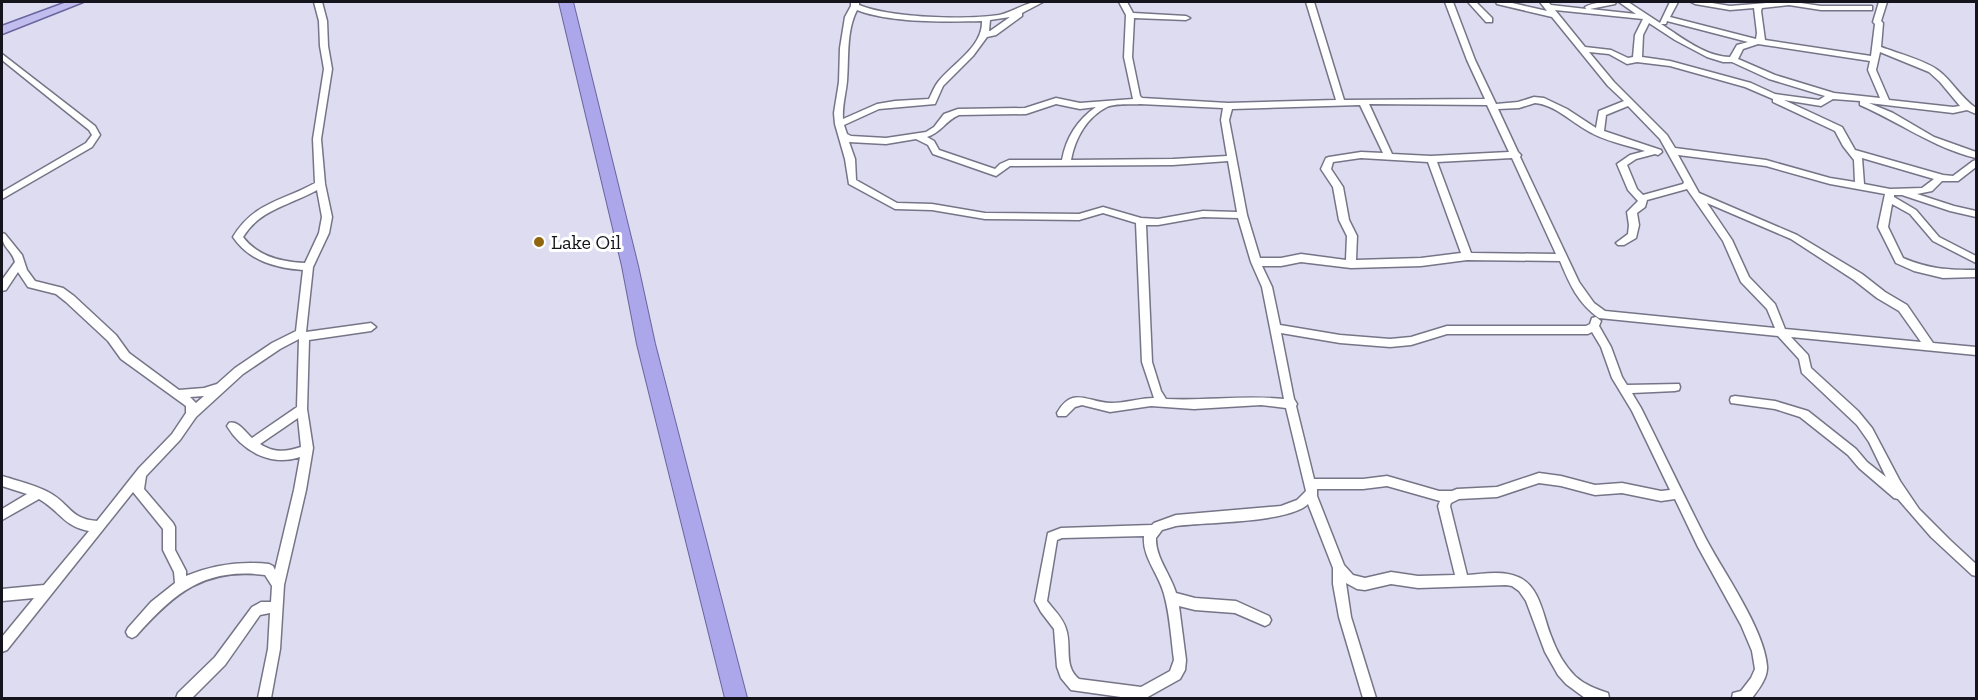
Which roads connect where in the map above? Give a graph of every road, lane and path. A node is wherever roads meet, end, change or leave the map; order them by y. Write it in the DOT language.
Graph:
graph roads {
  1 [pos="77,2"];
  2 [pos="318,2"];
  3 [pos="566,2"];
  4 [pos="1039,2"];
  5 [pos="1123,2"];
  6 [pos="1310,2"];
  7 [pos="1449,2"];
  8 [pos="1472,2"];
  9 [pos="1500,2"];
  10 [pos="1612,2"];
  11 [pos="1623,2"];
  12 [pos="1674,2"];
  13 [pos="1695,2"];
  14 [pos="1785,2"];
  15 [pos="1883,2"];
  16 [pos="855,4"];
  17 [pos="1760,5"];
  18 [pos="1867,5"];
  19 [pos="1023,10"];
  20 [pos="1570,10"];
  21 [pos="1551,11"];
  22 [pos="1583,11"];
  23 [pos="1130,15"];
  24 [pos="986,18"];
  25 [pos="1186,18"];
  26 [pos="1665,18"];
  27 [pos="1489,20"];
  28 [pos="1649,20"];
  29 [pos="1876,22"];
  30 [pos="1662,29"];
  31 [pos="2,30"];
  32 [pos="983,35"];
  33 [pos="1758,42"];
  34 [pos="1877,48"];
  35 [pos="1582,49"];
  36 [pos="2,56"];
  37 [pos="1637,59"];
  38 [pos="1873,59"];
  39 [pos="1733,60"];
  40 [pos="1766,93"];
  41 [pos="1835,96"];
  42 [pos="1852,98"];
  43 [pos="1140,101"];
  44 [pos="1630,102"];
  45 [pos="1886,102"];
  46 [pos="1341,103"];
  47 [pos="1364,103"];
  48 [pos="1107,104"];
  49 [pos="1964,104"];
  50 [pos="1492,105"];
  51 [pos="1228,106"];
  52 [pos="1977,111"];
  53 [pos="839,124"];
  54 [pos="1600,132"];
  55 [pos="843,136"];
  56 [pos="918,136"];
  57 [pos="1671,150"];
  58 [pos="1658,152"];
  59 [pos="1852,152"];
  60 [pos="1517,155"];
  61 [pos="1977,155"];
  62 [pos="1389,156"];
  63 [pos="1232,157"];
  64 [pos="1431,159"];
  65 [pos="1066,163"];
  66 [pos="1977,163"];
  67 [pos="1942,178"];
  68 [pos="1688,183"];
  69 [pos="320,184"];
  70 [pos="1860,187"];
  71 [pos="1903,193"];
  72 [pos="1696,195"];
  73 [pos="1889,195"];
  74 [pos="2,196"];
  75 [pos="1642,200"];
  76 [pos="1977,214"];
  77 [pos="1242,215"];
  78 [pos="1141,221"];
  79 [pos="2,236"];
  80 [pos="1621,243"];
  81 [pos="1467,256"];
  82 [pos="1563,258"];
  83 [pos="1977,260"];
  84 [pos="20,262"];
  85 [pos="1256,262"];
  86 [pos="1351,264"];
  87 [pos="309,267"];
  88 [pos="1977,274"];
  89 [pos="2,286"];
  90 [pos="1596,312"];
  91 [pos="1594,326"];
  92 [pos="371,327"];
  93 [pos="1275,328"];
  94 [pos="1784,334"];
  95 [pos="302,335"];
  96 [pos="1930,346"];
  97 [pos="1977,351"];
  98 [pos="222,386"];
  99 [pos="1675,387"];
  100 [pos="1624,389"];
  101 [pos="178,394"];
  102 [pos="1735,400"];
  103 [pos="1163,403"];
  104 [pos="1292,404"];
  105 [pos="302,409"];
  106 [pos="1062,413"];
  107 [pos="192,414"];
  108 [pos="233,426"];
  109 [pos="250,445"];
  110 [pos="306,450"];
  111 [pos="143,471"];
  112 [pos="2,481"];
  113 [pos="1312,490"];
  114 [pos="39,493"];
  115 [pos="1678,494"];
  116 [pos="1452,496"];
  117 [pos="1904,500"];
  118 [pos="2,515"];
  119 [pos="100,528"];
  120 [pos="1153,530"];
  121 [pos="1339,568"];
  122 [pos="1977,571"];
  123 [pos="1462,580"];
  124 [pos="181,585"];
  125 [pos="278,585"];
  126 [pos="46,591"];
  127 [pos="2,595"];
  128 [pos="1172,598"];
  129 [pos="277,607"];
  130 [pos="1265,620"];
  131 [pos="132,632"];
  132 [pos="2,646"];
  133 [pos="1137,696"];
  134 [pos="183,699"];
  135 [pos="265,699"];
  136 [pos="736,699"];
  137 [pos="1369,699"];
  138 [pos="1603,699"];
  139 [pos="1738,699"];
  1 -- 31 [label="main road"];
  2 -- 69 [label="street"];
  3 -- 136 [label="highway"];
  4 -- 19 [label="street"];
  5 -- 23 [label="street"];
  6 -- 46 [label="street"];
  7 -- 50 [label="street"];
  8 -- 27 [label="street"];
  9 -- 21 [label="street"];
  10 -- 20 [label="street"];
  11 -- 28 [label="street"];
  12 -- 26 [label="street"];
  13 -- 17 [label="street"];
  14 -- 17 [label="street"];
  14 -- 18 [label="street"];
  15 -- 29 [label="street"];
  16 -- 24 [label="street"];
  16 -- 53 [label="street"];
  17 -- 33 [label="street"];
  18 -- 29 [label="street"];
  19 -- 24 [label="street"];
  19 -- 32 [label="street"];
  20 -- 21 [label="street"];
  20 -- 22 [label="street"];
  21 -- 22 [label="street"];
  21 -- 35 [label="street"];
  22 -- 28 [label="street"];
  23 -- 25 [label="street"];
  23 -- 43 [label="street"];
  24 -- 32 [label="street"];
  26 -- 30 [label="street"];
  26 -- 33 [label="street"];
  28 -- 30 [label="street"];
  28 -- 37 [label="street"];
  29 -- 34 [label="street"];
  30 -- 39 [label="street"];
  32 -- 53 [label="street"];
  33 -- 38 [label="street"];
  33 -- 39 [label="street"];
  34 -- 38 [label="street"];
  34 -- 49 [label="street"];
  35 -- 37 [label="street"];
  35 -- 44 [label="street"];
  36 -- 74 [label="street"];
  37 -- 40 [label="street"];
  38 -- 45 [label="street"];
  39 -- 41 [label="street"];
  40 -- 41 [label="street"];
  40 -- 59 [label="street"];
  41 -- 42 [label="street"];
  42 -- 45 [label="street"];
  42 -- 61 [label="street"];
  43 -- 48 [label="street"];
  43 -- 51 [label="street"];
  44 -- 54 [label="street"];
  44 -- 57 [label="street"];
  45 -- 49 [label="street"];
  46 -- 47 [label="street"];
  46 -- 51 [label="street"];
  47 -- 50 [label="street"];
  47 -- 62 [label="street"];
  48 -- 56 [label="street"];
  48 -- 65 [label="street"];
  49 -- 52 [label="street"];
  50 -- 54 [label="street"];
  50 -- 60 [label="street"];
  51 -- 63 [label="street"];
  53 -- 55 [label="street"];
  54 -- 58 [label="street"];
  55 -- 56 [label="street"];
  55 -- 78 [label="street"];
  56 -- 65 [label="street"];
  57 -- 58 [label="street"];
  57 -- 68 [label="street"];
  57 -- 70 [label="street"];
  58 -- 75 [label="street"];
  59 -- 67 [label="street"];
  59 -- 70 [label="street"];
  60 -- 64 [label="street"];
  60 -- 82 [label="street"];
  62 -- 64 [label="street"];
  62 -- 86 [label="street"];
  63 -- 65 [label="street"];
  63 -- 77 [label="street"];
  64 -- 81 [label="street"];
  66 -- 67 [label="street"];
  67 -- 71 [label="street"];
  68 -- 72 [label="street"];
  68 -- 75 [label="street"];
  69 -- 87 [label="street"];
  69 -- 87 [label="street"];
  70 -- 73 [label="street"];
  71 -- 73 [label="street"];
  71 -- 76 [label="street"];
  72 -- 94 [label="street"];
  72 -- 96 [label="street"];
  73 -- 83 [label="street"];
  73 -- 88 [label="street"];
  75 -- 80 [label="street"];
  77 -- 78 [label="street"];
  77 -- 85 [label="street"];
  78 -- 103 [label="street"];
  79 -- 84 [label="street"];
  81 -- 82 [label="street"];
  81 -- 86 [label="street"];
  82 -- 90 [label="street"];
  84 -- 89 [label="street"];
  84 -- 101 [label="street"];
  85 -- 86 [label="street"];
  85 -- 93 [label="street"];
  87 -- 95 [label="street"];
  90 -- 91 [label="street"];
  90 -- 94 [label="street"];
  91 -- 93 [label="street"];
  91 -- 100 [label="street"];
  92 -- 95 [label="street"];
  93 -- 104 [label="street"];
  94 -- 96 [label="street"];
  94 -- 117 [label="street"];
  95 -- 98 [label="street"];
  95 -- 105 [label="street"];
  96 -- 97 [label="street"];
  98 -- 101 [label="street"];
  98 -- 107 [label="street"];
  99 -- 100 [label="street"];
  100 -- 115 [label="street"];
  101 -- 107 [label="street"];
  102 -- 117 [label="street"];
  103 -- 104 [label="street"];
  103 -- 106 [label="street"];
  104 -- 113 [label="street"];
  105 -- 109 [label="street"];
  105 -- 110 [label="street"];
  107 -- 111 [label="street"];
  108 -- 109 [label="street"];
  109 -- 110 [label="street"];
  110 -- 125 [label="street"];
  111 -- 119 [label="street"];
  111 -- 124 [label="street"];
  112 -- 114 [label="street"];
  113 -- 116 [label="street"];
  113 -- 120 [label="street"];
  113 -- 121 [label="street"];
  114 -- 118 [label="street"];
  114 -- 119 [label="street"];
  115 -- 116 [label="street"];
  115 -- 139 [label="street"];
  116 -- 123 [label="street"];
  117 -- 122 [label="street"];
  119 -- 126 [label="street"];
  120 -- 128 [label="street"];
  120 -- 133 [label="street"];
  121 -- 123 [label="street"];
  121 -- 137 [label="street"];
  123 -- 138 [label="street"];
  124 -- 125 [label="street"];
  124 -- 131 [label="street"];
  125 -- 129 [label="street"];
  126 -- 127 [label="street"];
  126 -- 132 [label="street"];
  128 -- 130 [label="street"];
  128 -- 133 [label="street"];
  129 -- 134 [label="street"];
  129 -- 135 [label="street"];
}
